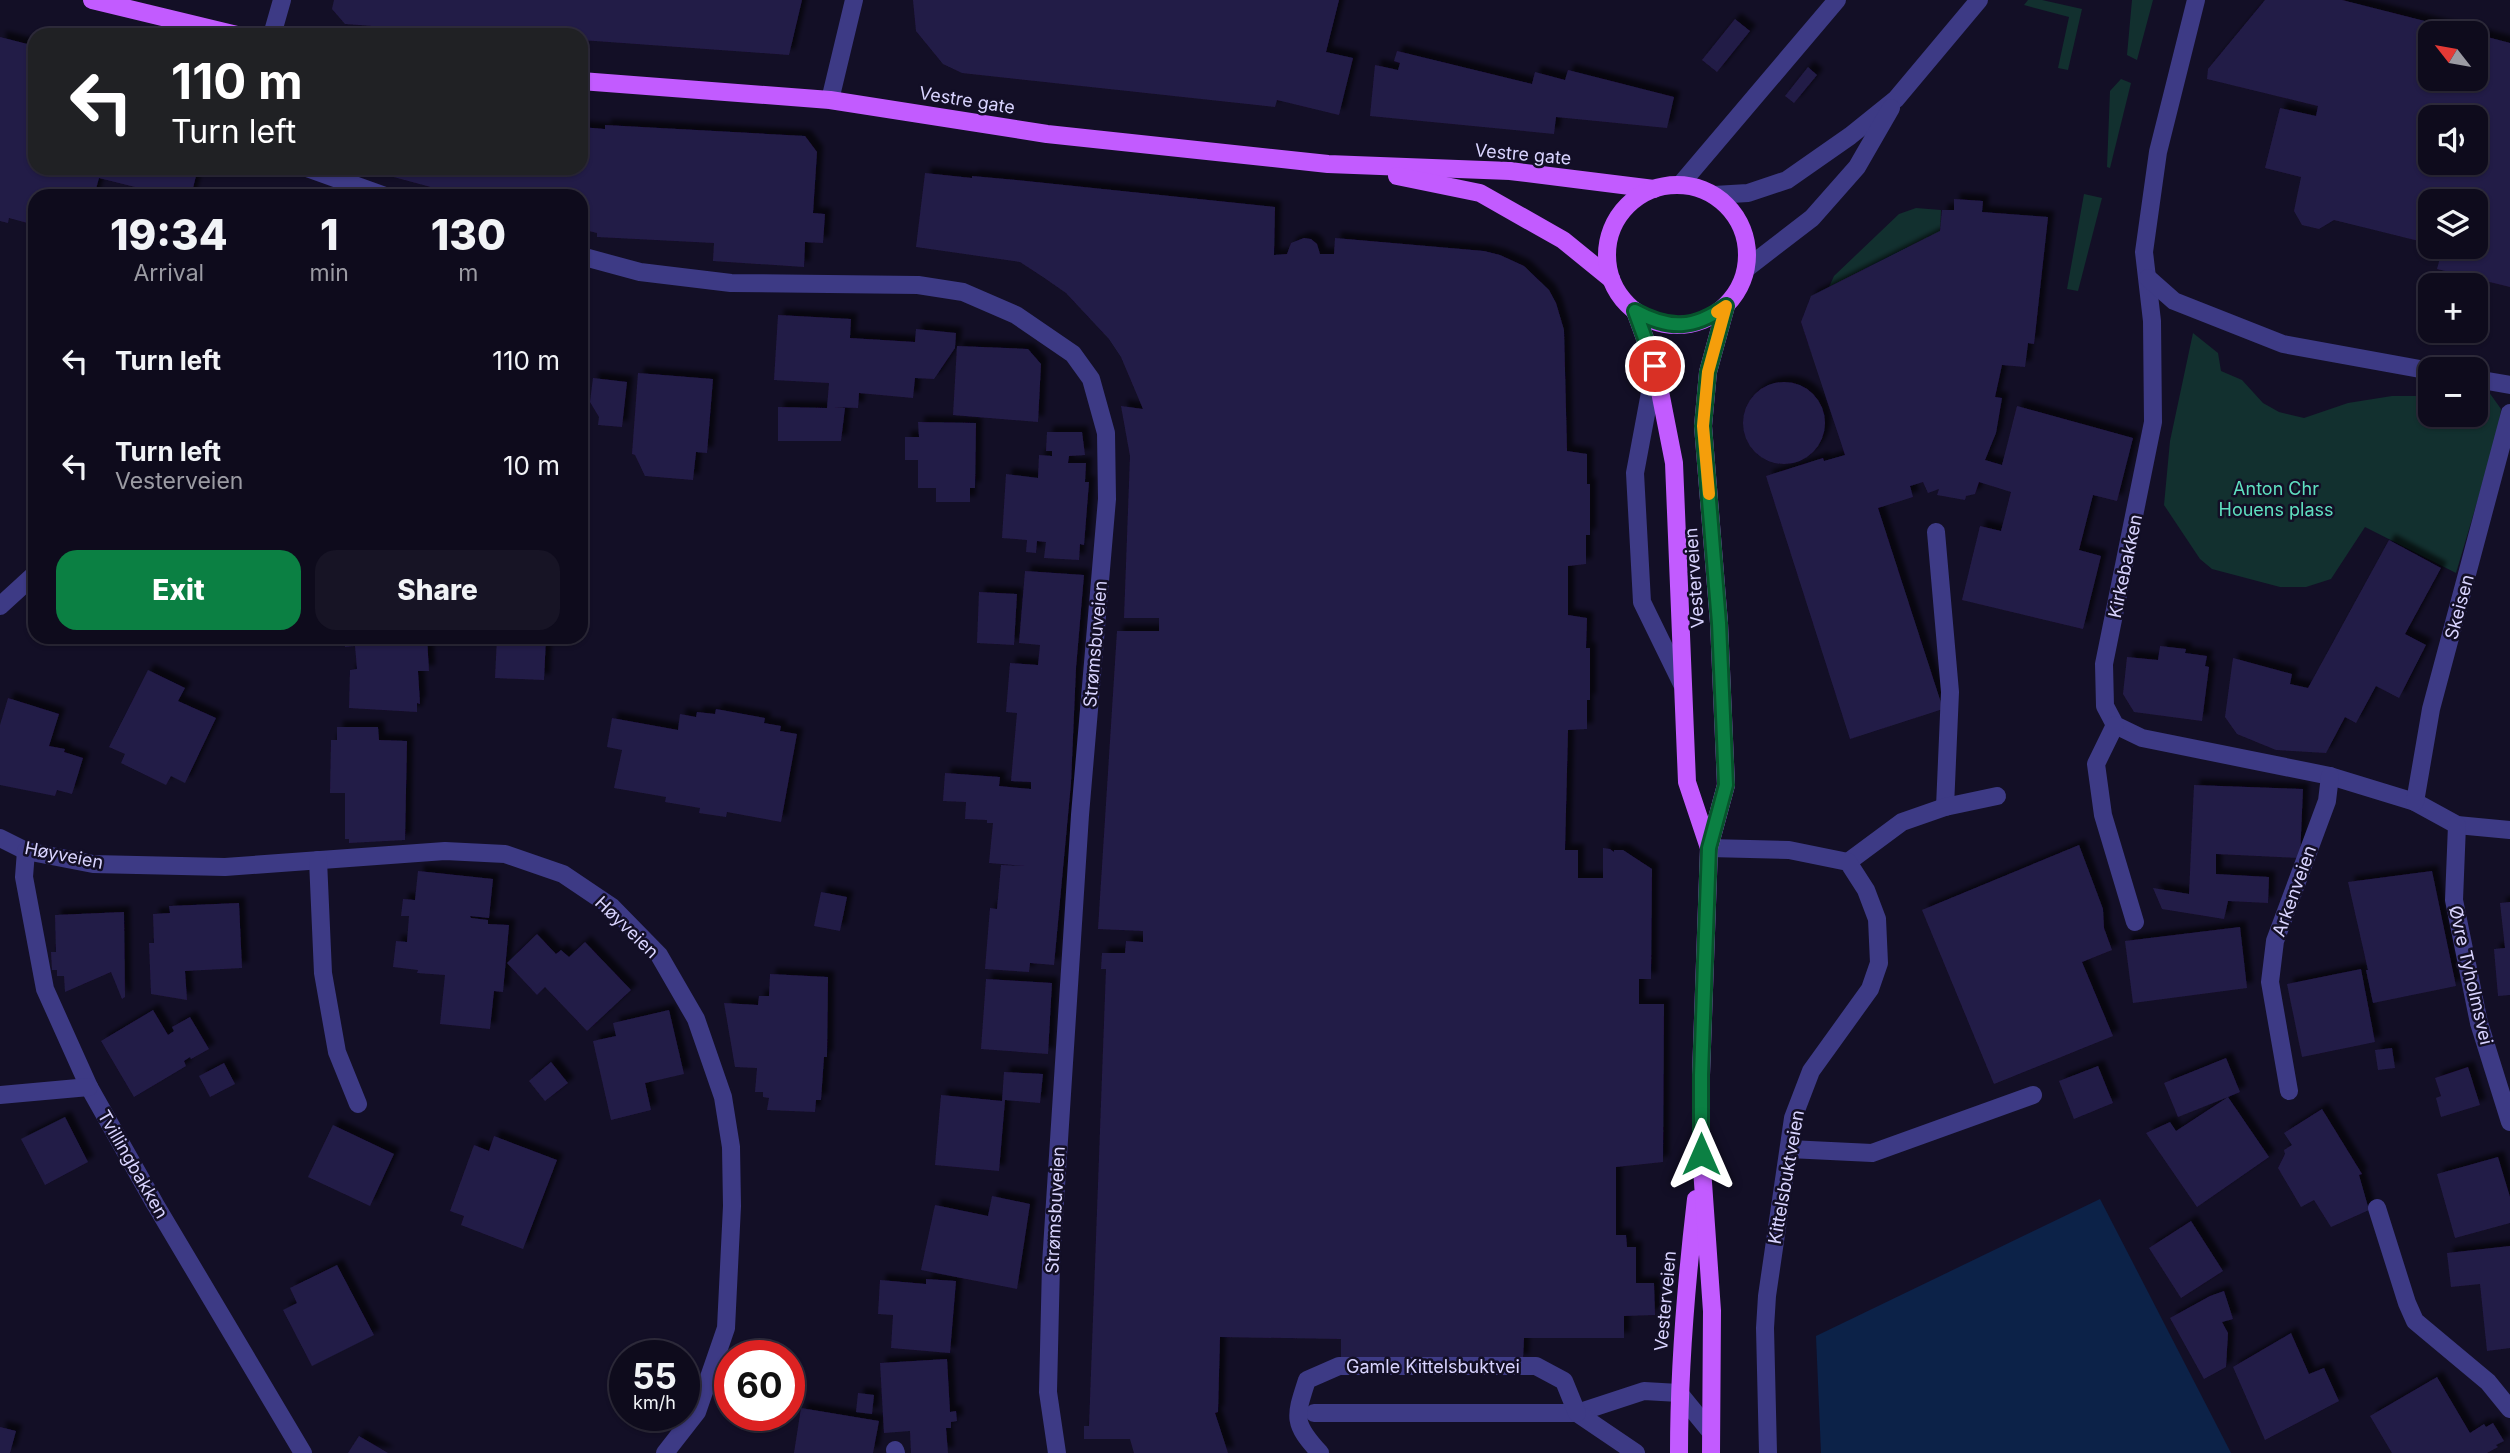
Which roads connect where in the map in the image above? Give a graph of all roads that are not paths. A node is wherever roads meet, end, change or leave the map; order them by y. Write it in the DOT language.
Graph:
graph roads {
  1 [pos="92,0"];
  2 [pos="282,0"];
  3 [pos="854,0"];
  4 [pos="1837,0"];
  5 [pos="1979,0"];
  6 [pos="2196,0"];
  7 [pos="208,28"];
  8 [pos="274,28"];
  9 [pos="588,82"];
  10 [pos="1896,99"];
  11 [pos="830,100"];
  12 [pos="1346,165"];
  13 [pos="326,175"];
  14 [pos="1680,185"];
  15 [pos="366,189"];
  16 [pos="1654,189"];
  17 [pos="1714,195"];
  18 [pos="588,258"];
  19 [pos="1747,268"];
  20 [pos="2148,278"];
  21 [pos="1611,279"];
  22 [pos="1726,306"];
  23 [pos="1635,311"];
  24 [pos="1655,366"];
  25 [pos="2418,368"];
  26 [pos="2488,381"];
  27 [pos="2510,385"];
  28 [pos="2510,413"];
  29 [pos="1936,532"];
  30 [pos="28,580"];
  31 [pos="2,600"];
  32 [pos="1682,684"];
  33 [pos="2115,725"];
  34 [pos="2330,776"];
  35 [pos="1997,796"];
  36 [pos="2415,802"];
  37 [pos="1945,807"];
  38 [pos="2457,825"];
  39 [pos="2510,830"];
  40 [pos="0,838"];
  41 [pos="1709,848"];
  42 [pos="26,851"];
  43 [pos="318,860"];
  44 [pos="1848,862"];
  45 [pos="2135,922"];
  46 [pos="89,1087"];
  47 [pos="2289,1091"];
  48 [pos="0,1095"];
  49 [pos="2033,1095"];
  50 [pos="359,1104"];
  51 [pos="2510,1122"];
  52 [pos="1789,1149"];
  53 [pos="1701,1154"];
  54 [pos="2377,1208"];
  55 [pos="1679,1393"];
  56 [pos="2510,1409"];
  57 [pos="1314,1413"];
  58 [pos="1577,1413"];
  59 [pos="1710,1431"];
  60 [pos="303,1453"];
  61 [pos="666,1453"];
  62 [pos="1057,1453"];
  63 [pos="1320,1453"];
  64 [pos="1636,1453"];
  65 [pos="1679,1453"];
  66 [pos="1711,1453"];
  67 [pos="1768,1453"];
  1 -- 7 [label="main road"];
  2 -- 8 [label="street"];
  3 -- 11 [label="street"];
  4 -- 14 [label="street"];
  5 -- 10 [label="street"];
  6 -- 20 [label="street, Kirkebakken"];
  9 -- 11 [label="main road, Vestre gate"];
  10 -- 17 [label="street"];
  10 -- 19 [label="street"];
  11 -- 12 [label="main road, Vestre gate"];
  12 -- 16 [label="main road, Vestre gate"];
  12 -- 21 [label="main road, Vestre gate"];
  13 -- 15 [label="street"];
  14 -- 16 [label="main road"];
  14 -- 17 [label="main road"];
  16 -- 21 [label="main road"];
  17 -- 19 [label="main road"];
  18 -- 62 [label="street, Strømsbuveien"];
  19 -- 22 [label="main road"];
  20 -- 25 [label="street"];
  20 -- 33 [label="street, Kirkebakken"];
  21 -- 23 [label="main road"];
  22 -- 23 [label="main road"];
  22 -- 41 [label="main road, Vesterveien"];
  23 -- 24 [label="main road, Vesterveien"];
  24 -- 32 [label="main road, Vesterveien"];
  24 -- 32 [label="street"];
  26 -- 27 [label="street"];
  28 -- 36 [label="street, Skeisen"];
  29 -- 37 [label="street"];
  30 -- 31 [label="street"];
  32 -- 41 [label="main road, Vesterveien"];
  33 -- 34 [label="street"];
  33 -- 45 [label="street"];
  34 -- 36 [label="street"];
  34 -- 47 [label="street, Arkenveien"];
  35 -- 37 [label="street"];
  36 -- 38 [label="street"];
  37 -- 44 [label="street"];
  38 -- 39 [label="street"];
  38 -- 51 [label="street, Øvre Tyholmsvei"];
  40 -- 42 [label="street, Høyveien"];
  41 -- 44 [label="street"];
  41 -- 53 [label="main road, Vesterveien"];
  42 -- 43 [label="street, Høyveien"];
  42 -- 46 [label="street, Tvillingbakken"];
  43 -- 50 [label="street"];
  43 -- 61 [label="street, Høyveien"];
  44 -- 52 [label="street, Kittelsbuktveien"];
  46 -- 48 [label="street"];
  46 -- 60 [label="street, Tvillingbakken"];
  49 -- 52 [label="street"];
  52 -- 67 [label="street, Kittelsbuktveien"];
  53 -- 55 [label="main road, Vesterveien"];
  53 -- 59 [label="main road, Vesterveien"];
  54 -- 56 [label="street"];
  55 -- 58 [label="street"];
  55 -- 59 [label="street"];
  55 -- 65 [label="main road, Vesterveien"];
  57 -- 58 [label="street"];
  58 -- 63 [label="street, Gamle Kittelsbuktvei"];
  58 -- 64 [label="street"];
  59 -- 66 [label="main road, Vesterveien"];
}
